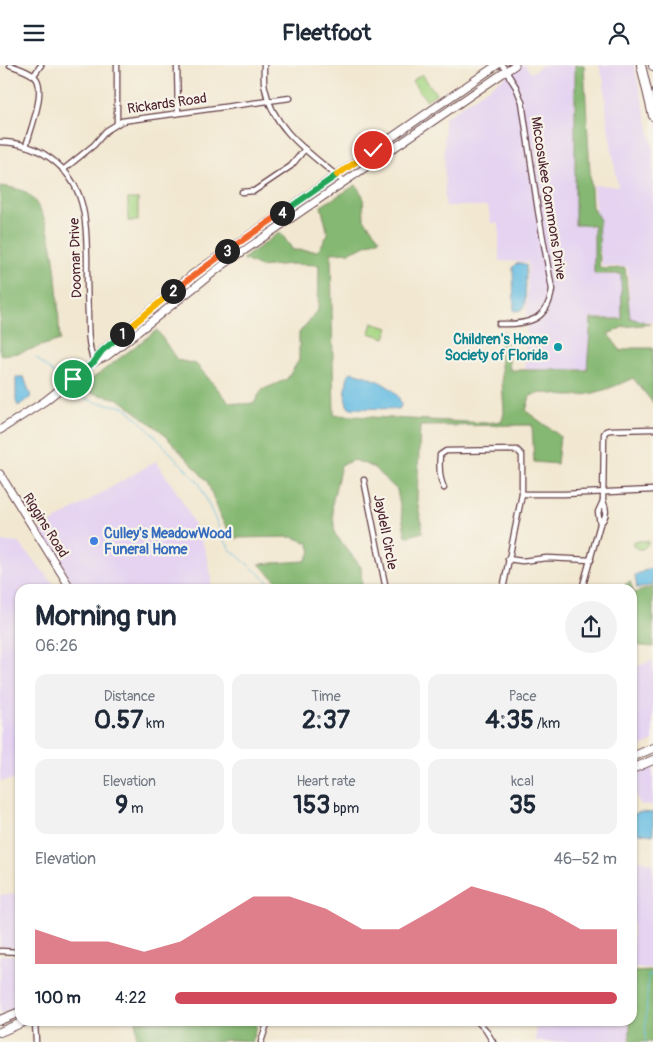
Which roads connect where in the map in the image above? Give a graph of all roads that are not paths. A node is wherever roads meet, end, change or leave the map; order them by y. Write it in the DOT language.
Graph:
graph roads {
  1 [pos="10,65"];
  2 [pos="41,65"];
  3 [pos="117,65"];
  4 [pos="177,65"];
  5 [pos="264,65"];
  6 [pos="497,65"];
  7 [pos="515,65"];
  8 [pos="641,65"];
  9 [pos="504,68"];
  10 [pos="34,75"];
  11 [pos="650,90"];
  12 [pos="290,98"];
  13 [pos="268,101"];
  14 [pos="178,113"];
  15 [pos="653,116"];
  16 [pos="118,123"];
  17 [pos="0,142"];
  18 [pos="26,146"];
  19 [pos="305,149"];
  20 [pos="64,170"];
  21 [pos="336,176"];
  22 [pos="344,182"];
  23 [pos="242,192"];
  24 [pos="178,287"];
  25 [pos="184,295"];
  26 [pos="499,324"];
  27 [pos="94,362"];
  28 [pos="653,429"];
  29 [pos="0,430"];
  30 [pos="0,474"];
  31 [pos="364,481"];
  32 [pos="444,488"];
  33 [pos="653,490"];
  34 [pos="603,492"];
  35 [pos="522,494"];
  36 [pos="508,559"];
  37 [pos="591,560"];
  38 [pos="68,584"];
  39 [pos="385,584"];
  40 [pos="504,584"];
  41 [pos="584,584"];
  42 [pos="653,748"];
  43 [pos="637,755"];
  44 [pos="653,760"];
  45 [pos="637,767"];
  46 [pos="0,951"];
  47 [pos="15,952"];
  48 [pos="15,1014"];
  49 [pos="0,1020"];
  50 [pos="15,1026"];
  51 [pos="35,1026"];
  52 [pos="266,1026"];
  53 [pos="482,1026"];
  54 [pos="0,1032"];
  55 [pos="36,1042"];
  56 [pos="261,1042"];
  57 [pos="493,1042"];
  1 -- 10 [label="street"];
  2 -- 10 [label="street"];
  3 -- 16 [label="street"];
  4 -- 14 [label="street"];
  5 -- 13 [label="street"];
  6 -- 21 [label="street"];
  7 -- 9 [label="street"];
  8 -- 11 [label="main road"];
  9 -- 22 [label="street"];
  9 -- 26 [label="street, Miccosukee Commons Drive"];
  10 -- 18 [label="street"];
  11 -- 15 [label="main road"];
  12 -- 13 [label="street, Rickards Road"];
  13 -- 14 [label="street, Rickards Road"];
  13 -- 19 [label="street"];
  14 -- 16 [label="street, Rickards Road"];
  16 -- 20 [label="street, Rickards Road"];
  17 -- 18 [label="street, Doomar Drive"];
  18 -- 20 [label="street, Doomar Drive"];
  19 -- 21 [label="street"];
  19 -- 23 [label="street"];
  20 -- 27 [label="street, Doomar Drive"];
  21 -- 22 [label="street"];
  21 -- 24 [label="street"];
  22 -- 25 [label="street"];
  24 -- 25 [label="street"];
  24 -- 27 [label="street"];
  25 -- 27 [label="street"];
  27 -- 29 [label="street"];
  28 -- 34 [label="street"];
  30 -- 38 [label="street, Riggins Road"];
  31 -- 39 [label="street, Jaydell Circle"];
  32 -- 35 [label="street"];
  33 -- 34 [label="street"];
  34 -- 35 [label="street"];
  34 -- 37 [label="street"];
  35 -- 36 [label="street"];
  36 -- 37 [label="street"];
  36 -- 40 [label="street"];
  37 -- 41 [label="street"];
  42 -- 43 [label="main road"];
  44 -- 45 [label="main road"];
  46 -- 47 [label="street"];
  48 -- 49 [label="main road"];
  50 -- 54 [label="main road"];
  51 -- 55 [label="street"];
  52 -- 56 [label="street"];
  53 -- 57 [label="street"];
}
